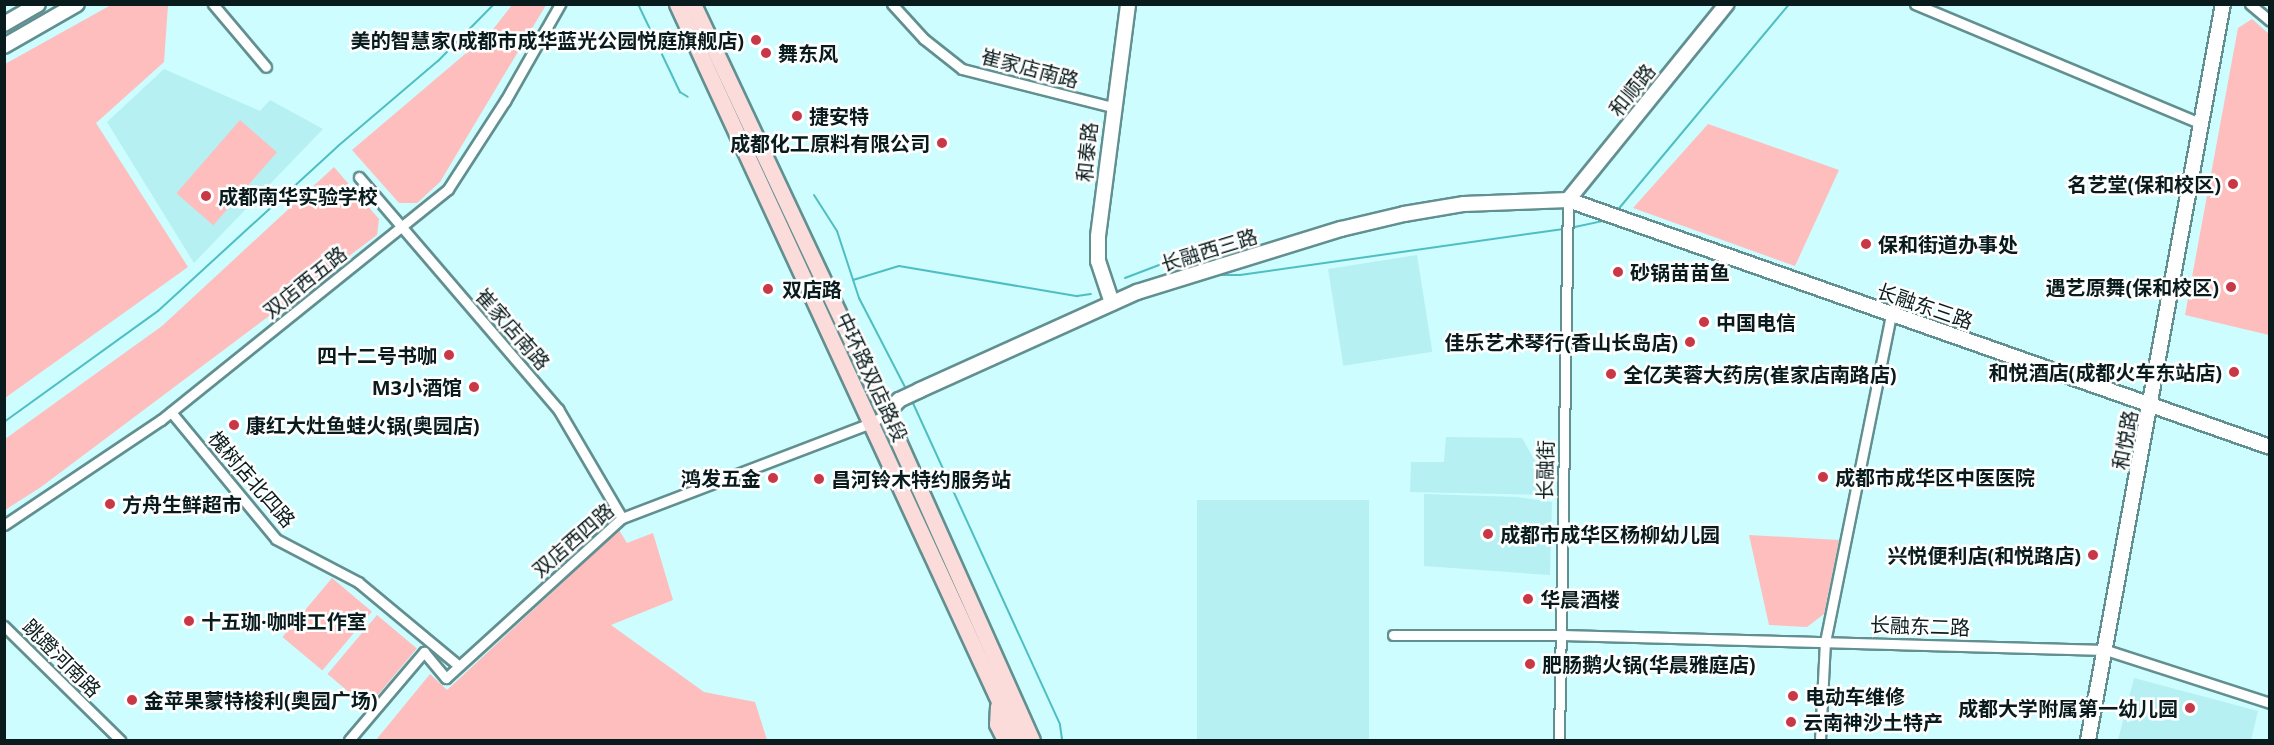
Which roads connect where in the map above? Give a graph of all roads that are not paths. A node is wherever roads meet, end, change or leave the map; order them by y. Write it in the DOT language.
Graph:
graph roads {
  1 [pos="38,4"];
  2 [pos="77,4"];
  3 [pos="213,4"];
  4 [pos="560,4"];
  5 [pos="676,4"];
  6 [pos="693,4"];
  7 [pos="892,4"];
  8 [pos="1128,4"];
  9 [pos="1727,4"];
  10 [pos="1915,4"];
  11 [pos="2223,4"];
  12 [pos="2250,4"];
  13 [pos="2270,21"];
  14 [pos="4,24"];
  15 [pos="4,46"];
  16 [pos="266,68"];
  17 [pos="1112,107"];
  18 [pos="2202,124"];
  19 [pos="359,177"];
  20 [pos="1568,200"];
  21 [pos="402,228"];
  22 [pos="1112,303"];
  23 [pos="1890,316"];
  24 [pos="2151,405"];
  25 [pos="171,412"];
  26 [pos="886,414"];
  27 [pos="871,423"];
  28 [pos="2270,447"];
  29 [pos="622,518"];
  30 [pos="4,525"];
  31 [pos="4,626"];
  32 [pos="1393,635"];
  33 [pos="1562,635"];
  34 [pos="1825,642"];
  35 [pos="2106,650"];
  36 [pos="459,666"];
  37 [pos="1015,696"];
  38 [pos="998,703"];
  39 [pos="2270,703"];
  40 [pos="120,741"];
  41 [pos="349,741"];
  42 [pos="1005,741"];
  43 [pos="1017,741"];
  44 [pos="1032,741"];
  45 [pos="1041,741"];
  46 [pos="1559,741"];
  47 [pos="1820,741"];
  48 [pos="2088,741"];
  1 -- 14 [label="street"];
  2 -- 15 [label="street"];
  3 -- 16 [label="street"];
  4 -- 21 [label="street, 双店西五路"];
  5 -- 27 [label="main road, 中环路双店路段"];
  6 -- 26 [label="main road, 中环路双店路段"];
  7 -- 17 [label="street, 崔家店南路"];
  8 -- 17 [label="street, 和泰路"];
  9 -- 20 [label="street, 和顺路"];
  10 -- 18 [label="street"];
  11 -- 18 [label="street, 和悦路"];
  12 -- 13 [label="street"];
  17 -- 22 [label="street, 和泰路"];
  18 -- 24 [label="street, 和悦路"];
  19 -- 21 [label="street, 崔家店南路"];
  20 -- 22 [label="street, 长融西三路"];
  20 -- 23 [label="street, 长融东三路"];
  20 -- 33 [label="street, 长融街"];
  21 -- 25 [label="street, 双店西五路"];
  21 -- 29 [label="street, 崔家店南路"];
  22 -- 26 [label="street, 长融西三路"];
  23 -- 24 [label="street, 长融东三路"];
  23 -- 34 [label="street"];
  24 -- 28 [label="street, 长融东三路"];
  24 -- 35 [label="street, 和悦路"];
  25 -- 30 [label="street, 双店西五路"];
  25 -- 36 [label="street, 槐树店北四路"];
  26 -- 27 [label="street, 双店西四路"];
  26 -- 37 [label="main road, 中环路双店路段"];
  27 -- 29 [label="street, 双店西四路"];
  27 -- 38 [label="main road, 中环路双店路段"];
  29 -- 36 [label="street, 双店西四路"];
  31 -- 40 [label="street, 跳蹬河南路"];
  32 -- 33 [label="street, 长融东二路"];
  33 -- 34 [label="street, 长融东二路"];
  33 -- 46 [label="street, 长融街"];
  34 -- 35 [label="street, 长融东二路"];
  34 -- 47 [label="street"];
  35 -- 39 [label="street, 长融东二路"];
  35 -- 48 [label="street, 和悦路"];
  36 -- 41 [label="street"];
  37 -- 44 [label="main road"];
  37 -- 45 [label="main road"];
  38 -- 42 [label="main road"];
  38 -- 43 [label="main road, 中环路双店路段"];
}
